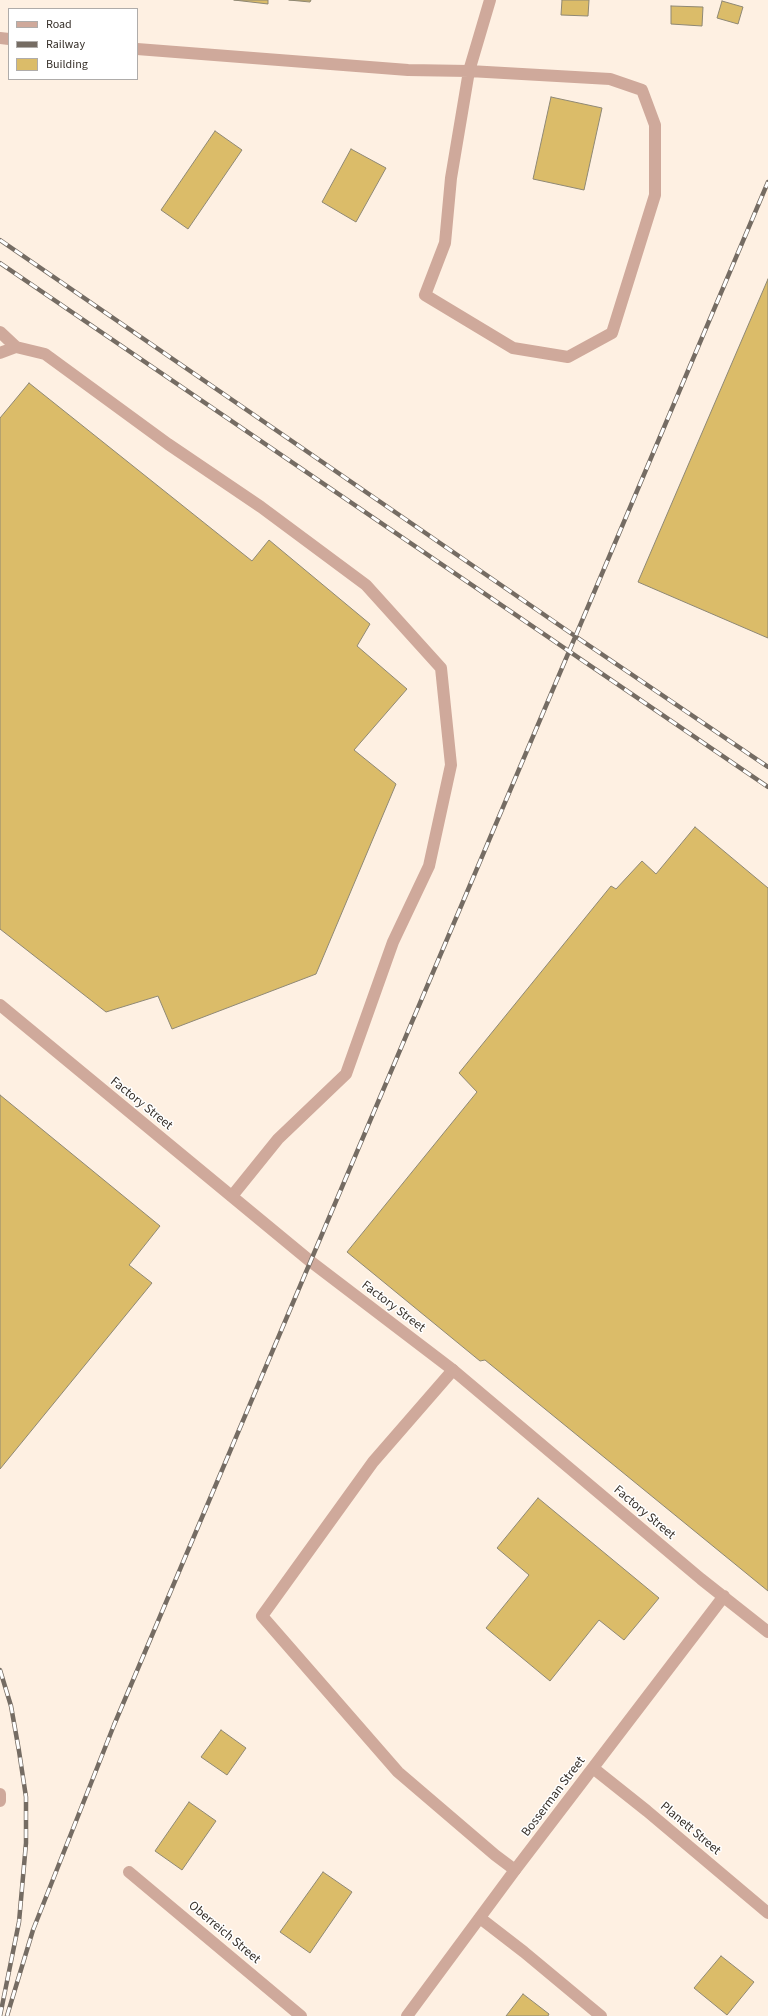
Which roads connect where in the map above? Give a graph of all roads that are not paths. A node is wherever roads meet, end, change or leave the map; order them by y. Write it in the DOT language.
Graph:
graph roads {
  1 [pos="490,0"];
  2 [pos="138,49"];
  3 [pos="469,71"];
  4 [pos="0,332"];
  5 [pos="16,347"];
  6 [pos="0,353"];
  7 [pos="0,1005"];
  8 [pos="232,1196"];
  9 [pos="452,1370"];
  10 [pos="724,1596"];
  11 [pos="768,1632"];
  12 [pos="593,1768"];
  13 [pos="0,1794"];
  14 [pos="0,1801"];
  15 [pos="515,1870"];
  16 [pos="129,1872"];
  17 [pos="768,1913"];
  18 [pos="480,1918"];
  19 [pos="302,2016"];
  20 [pos="407,2016"];
  21 [pos="601,2016"];
  1 -- 3 [label="street"];
  2 -- 3 [label="street"];
  3 -- 3 [label="street"];
  4 -- 5 [label="street"];
  5 -- 6 [label="street"];
  5 -- 8 [label="street"];
  7 -- 8 [label="street, Factory Street"];
  8 -- 9 [label="street, Factory Street"];
  9 -- 10 [label="street, Factory Street"];
  9 -- 15 [label="street"];
  10 -- 11 [label="street, Factory Street"];
  10 -- 12 [label="street, Bosserman Street"];
  12 -- 15 [label="street, Bosserman Street"];
  12 -- 17 [label="street, Planett Street"];
  13 -- 14 [label="street"];
  15 -- 18 [label="street, Bosserman Street"];
  16 -- 19 [label="street, Oberreich Street"];
  18 -- 20 [label="street, Bosserman Street"];
  18 -- 21 [label="street"];
}
